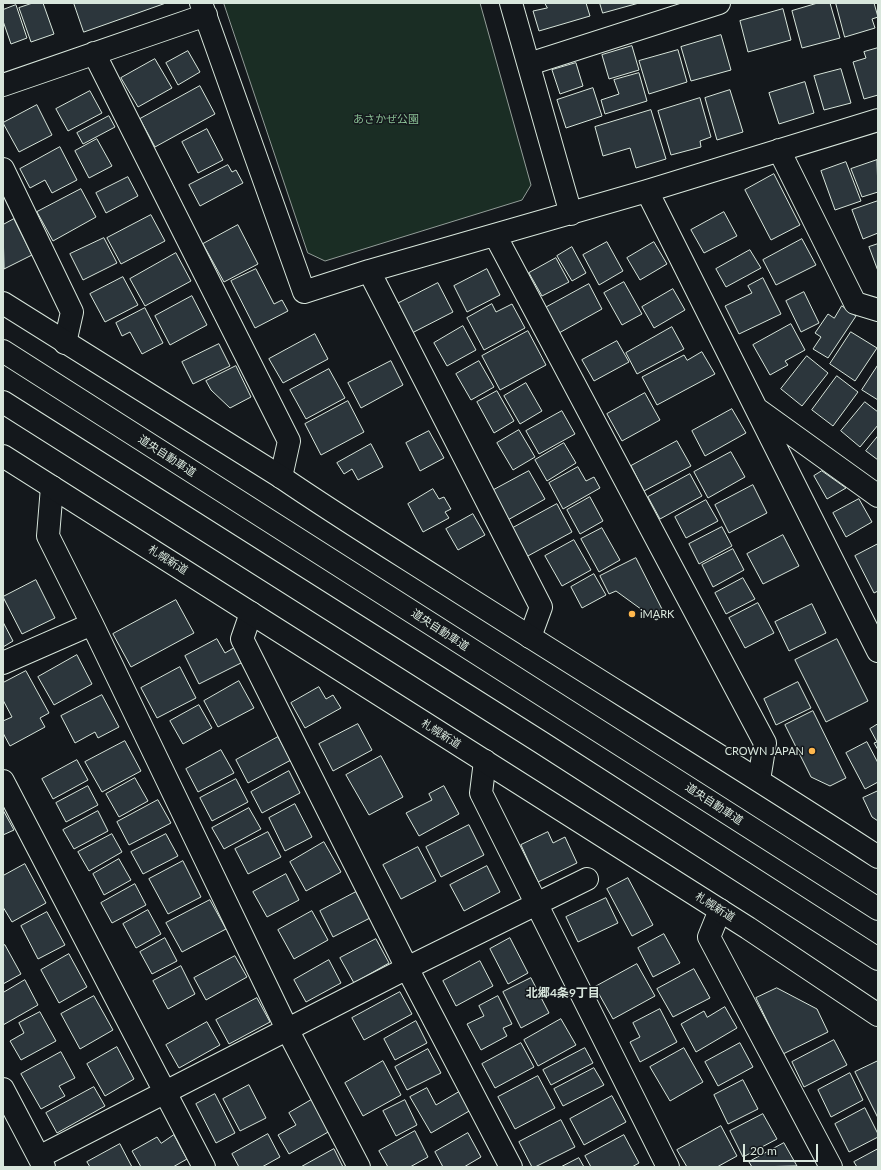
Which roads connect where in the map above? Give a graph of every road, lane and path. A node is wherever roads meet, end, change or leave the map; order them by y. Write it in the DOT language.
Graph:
graph roads {
  1 [pos="511,3"];
  2 [pos="719,3"];
  3 [pos="203,9"];
  4 [pos="94,53"];
  5 [pos="529,64"];
  6 [pos="3,85"];
  7 [pos="878,120"];
  8 [pos="779,150"];
  9 [pos="3,169"];
  10 [pos="647,191"];
  11 [pos="571,214"];
  12 [pos="495,235"];
  13 [pos="369,271"];
  14 [pos="3,302"];
  15 [pos="878,310"];
  16 [pos="65,342"];
  17 [pos="3,351"];
  18 [pos="3,402"];
  19 [pos="755,407"];
  20 [pos="3,456"];
  21 [pos="281,478"];
  22 [pos="52,487"];
  23 [pos="878,496"];
  24 [pos="251,613"];
  25 [pos="92,624"];
  26 [pos="530,637"];
  27 [pos="878,651"];
  28 [pos="3,663"];
  29 [pos="485,761"];
  30 [pos="3,780"];
  31 [pos="759,780"];
  32 [pos="878,857"];
  33 [pos="587,879"];
  34 [pos="537,904"];
  35 [pos="878,909"];
  36 [pos="720,910"];
  37 [pos="878,959"];
  38 [pos="407,968"];
  39 [pos="878,1015"];
  40 [pos="287,1029"];
  41 [pos="3,1089"];
  42 [pos="165,1092"];
  43 [pos="41,1162"];
  44 [pos="204,1167"];
  45 [pos="359,1167"];
  46 [pos="511,1167"];
  47 [pos="668,1167"];
  48 [pos="831,1167"];
  1 -- 5 [label="main road"];
  2 -- 5 [label="main road"];
  3 -- 4 [label="main road"];
  3 -- 13 [label="main road"];
  4 -- 6 [label="main road"];
  4 -- 21 [label="main road"];
  5 -- 11 [label="main road"];
  7 -- 8 [label="main road"];
  8 -- 10 [label="main road"];
  8 -- 15 [label="main road"];
  9 -- 16 [label="main road"];
  10 -- 11 [label="main road"];
  10 -- 19 [label="main road"];
  11 -- 12 [label="main road"];
  12 -- 13 [label="main road"];
  12 -- 31 [label="main road"];
  13 -- 26 [label="main road"];
  14 -- 16 [label="main road"];
  16 -- 21 [label="main road"];
  17 -- 35 [label="main road, 道央自動車道"];
  18 -- 37 [label="main road"];
  19 -- 23 [label="main road"];
  19 -- 27 [label="main road"];
  20 -- 22 [label="main road, 札幌新道"];
  21 -- 26 [label="main road"];
  22 -- 24 [label="main road, 札幌新道"];
  22 -- 25 [label="main road"];
  24 -- 29 [label="main road, 札幌新道"];
  24 -- 38 [label="main road"];
  25 -- 28 [label="main road"];
  25 -- 40 [label="main road"];
  26 -- 31 [label="main road"];
  29 -- 34 [label="main road"];
  29 -- 36 [label="main road, 札幌新道"];
  30 -- 42 [label="main road"];
  31 -- 32 [label="main road"];
  33 -- 34 [label="main road"];
  34 -- 38 [label="main road"];
  34 -- 47 [label="main road"];
  36 -- 39 [label="main road, 札幌新道"];
  36 -- 48 [label="main road"];
  38 -- 40 [label="main road"];
  38 -- 46 [label="main road"];
  40 -- 42 [label="main road"];
  40 -- 45 [label="main road"];
  41 -- 43 [label="main road"];
  42 -- 43 [label="main road"];
  42 -- 44 [label="main road"];
}
